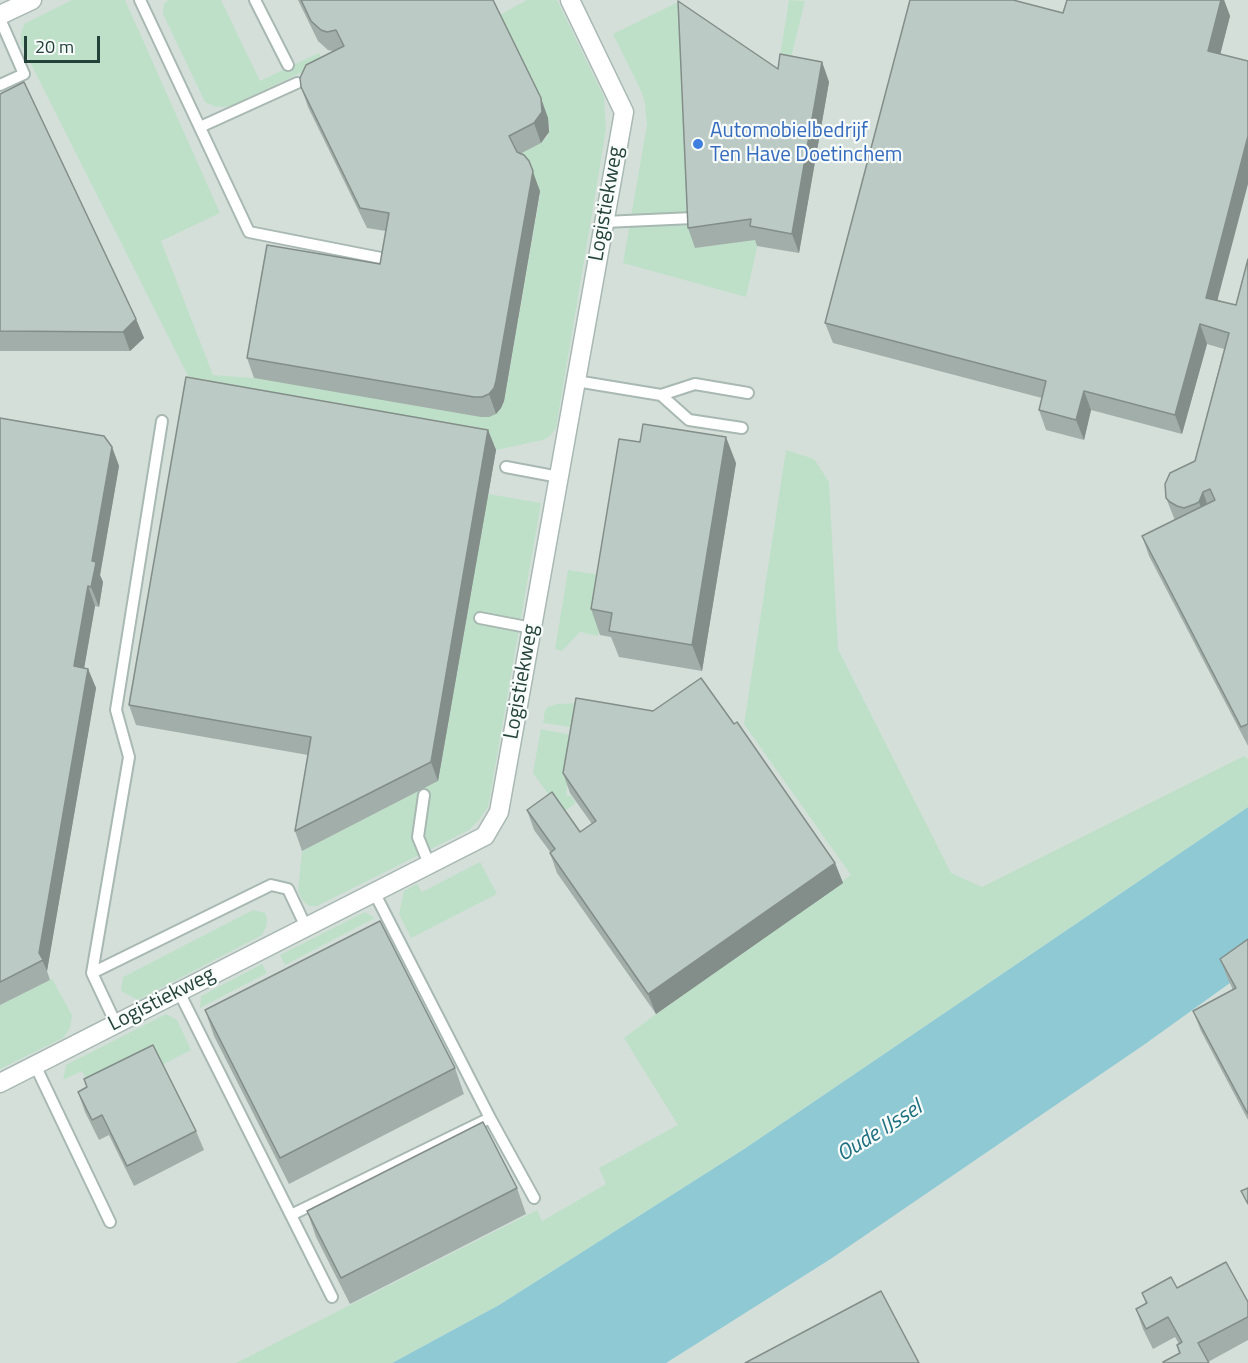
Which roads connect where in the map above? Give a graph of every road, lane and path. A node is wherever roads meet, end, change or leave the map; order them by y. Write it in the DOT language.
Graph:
graph roads {
  1 [pos="32,0"];
  2 [pos="140,0"];
  3 [pos="255,0"];
  4 [pos="570,0"];
  5 [pos="0,17"];
  6 [pos="288,65"];
  7 [pos="297,83"];
  8 [pos="0,85"];
  9 [pos="200,127"];
  10 [pos="693,218"];
  11 [pos="604,222"];
  12 [pos="386,259"];
  13 [pos="576,381"];
  14 [pos="748,393"];
  15 [pos="662,395"];
  16 [pos="162,421"];
  17 [pos="742,428"];
  18 [pos="506,467"];
  19 [pos="559,477"];
  20 [pos="480,618"];
  21 [pos="532,628"];
  22 [pos="424,795"];
  23 [pos="429,864"];
  24 [pos="374,892"];
  25 [pos="306,927"];
  26 [pos="92,973"];
  27 [pos="178,992"];
  28 [pos="116,1024"];
  29 [pos="35,1065"];
  30 [pos="0,1083"];
  31 [pos="490,1118"];
  32 [pos="534,1198"];
  33 [pos="291,1215"];
  34 [pos="110,1222"];
  35 [pos="332,1297"];
  1 -- 5 [label="street"];
  2 -- 9 [label="lane"];
  3 -- 6 [label="lane"];
  4 -- 11 [label="street, Logistiekweg"];
  5 -- 8 [label="lane"];
  7 -- 9 [label="lane"];
  9 -- 12 [label="lane"];
  10 -- 11 [label="lane"];
  11 -- 13 [label="street, Logistiekweg"];
  13 -- 15 [label="lane"];
  13 -- 19 [label="street, Logistiekweg"];
  14 -- 15 [label="lane"];
  15 -- 17 [label="lane"];
  16 -- 26 [label="lane"];
  18 -- 19 [label="lane"];
  19 -- 21 [label="street, Logistiekweg"];
  20 -- 21 [label="lane"];
  21 -- 23 [label="street, Logistiekweg"];
  22 -- 23 [label="lane"];
  23 -- 24 [label="street, Logistiekweg"];
  24 -- 25 [label="street, Logistiekweg"];
  24 -- 31 [label="lane"];
  25 -- 26 [label="lane"];
  25 -- 27 [label="street, Logistiekweg"];
  26 -- 28 [label="lane"];
  27 -- 28 [label="street, Logistiekweg"];
  27 -- 33 [label="lane"];
  28 -- 29 [label="street, Logistiekweg"];
  29 -- 30 [label="street, Logistiekweg"];
  29 -- 34 [label="lane"];
  31 -- 32 [label="lane"];
  31 -- 33 [label="lane"];
  33 -- 35 [label="lane"];
}
